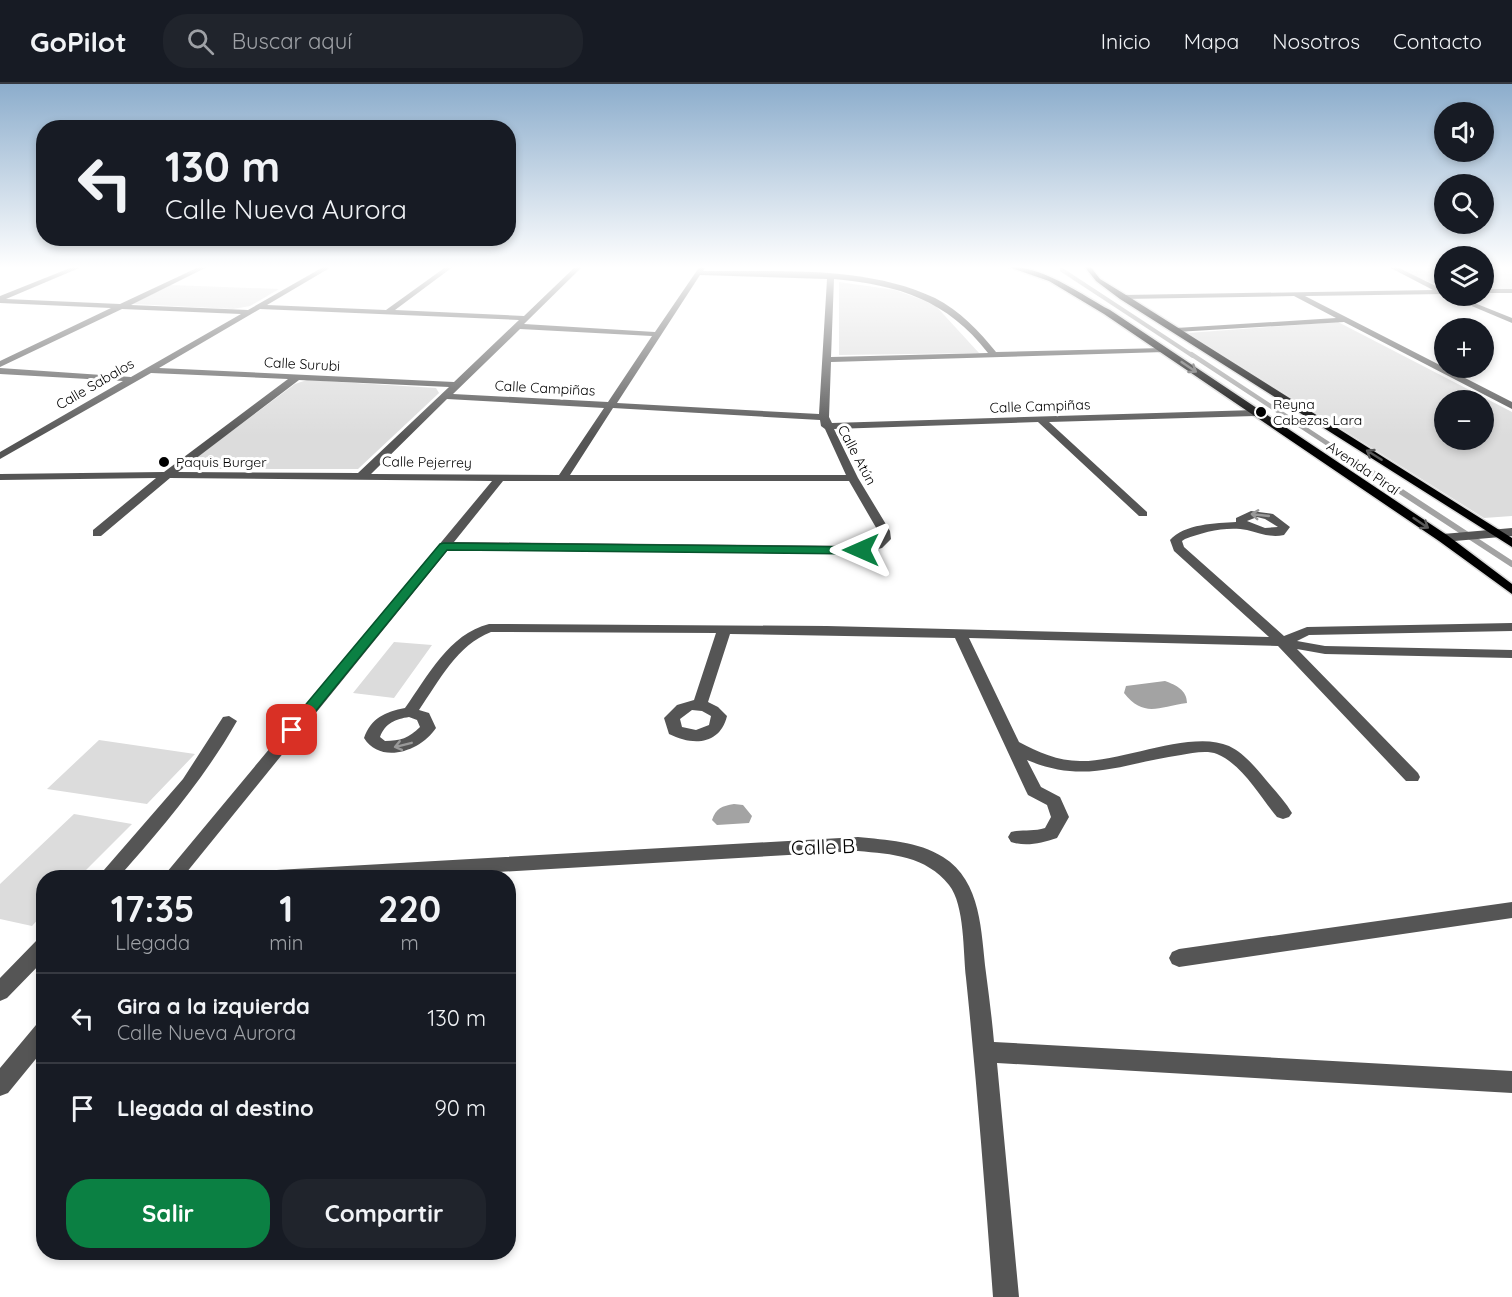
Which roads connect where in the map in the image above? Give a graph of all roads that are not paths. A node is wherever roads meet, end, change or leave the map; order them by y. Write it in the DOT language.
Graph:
graph roads {
  1 [pos="86,323"];
  2 [pos="230,323"];
  3 [pos="520,323"];
  4 [pos="665,323"];
  5 [pos="829,323"];
  6 [pos="962,323"];
  7 [pos="1122,323"];
  8 [pos="1164,323"];
  9 [pos="1300,323"];
  10 [pos="1349,323"];
  11 [pos="517,326"];
  12 [pos="1176,330"];
  13 [pos="657,334"];
  14 [pos="1164,350"];
  15 [pos="994,355"];
  16 [pos="828,360"];
  17 [pos="0,364"];
  18 [pos="147,370"];
  19 [pos="0,371"];
  20 [pos="297,377"];
  21 [pos="130,379"];
  22 [pos="456,385"];
  23 [pos="445,396"];
  24 [pos="610,405"];
  25 [pos="1512,406"];
  26 [pos="1255,413"];
  27 [pos="1040,419"];
  28 [pos="825,422"];
  29 [pos="0,456"];
  30 [pos="167,475"];
  31 [pos="362,476"];
  32 [pos="0,477"];
  33 [pos="500,478"];
  34 [pos="562,478"];
  35 [pos="853,478"];
  36 [pos="1143,514"];
  37 [pos="1245,526"];
  38 [pos="1512,532"];
  39 [pos="97,533"];
  40 [pos="1497,533"];
  41 [pos="1448,537"];
  42 [pos="1512,543"];
  43 [pos="444,546"];
  44 [pos="1512,590"];
  45 [pos="1512,627"];
  46 [pos="724,629"];
  47 [pos="960,633"];
  48 [pos="1282,642"];
  49 [pos="1512,654"];
  50 [pos="700,705"];
  51 [pos="410,712"];
  52 [pos="229,721"];
  53 [pos="1014,746"];
  54 [pos="1412,777"];
  55 [pos="1283,813"];
  56 [pos="1017,837"];
  57 [pos="113,870"];
  58 [pos="178,870"];
  59 [pos="400,870"];
  60 [pos="1512,910"];
  61 [pos="36,954"];
  62 [pos="1179,958"];
  63 [pos="0,992"];
  64 [pos="36,1042"];
  65 [pos="985,1052"];
  66 [pos="1512,1082"];
  67 [pos="0,1085"];
  68 [pos="1006,1297"];
  1 -- 17 [label="street"];
  2 -- 18 [label="street, Calle Sabalos"];
  3 -- 11 [label="street"];
  4 -- 13 [label="street"];
  5 -- 16 [label="street, Calle Atún"];
  6 -- 15 [label="street"];
  7 -- 14 [label="main road, Avenida Piraí"];
  8 -- 12 [label="main road, Avenida Piraí"];
  9 -- 12 [label="street"];
  10 -- 25 [label="street"];
  11 -- 13 [label="street"];
  11 -- 22 [label="street"];
  40 -- 12 [label="main road, Avenida Piraí, one-way"];
  13 -- 24 [label="street"];
  14 -- 15 [label="street"];
  14 -- 26 [label="main road, Avenida Piraí, one-way"];
  15 -- 16 [label="street"];
  16 -- 28 [label="street, Calle Atún"];
  18 -- 20 [label="street, Calle Surubi"];
  18 -- 21 [label="street, Calle Sabalos"];
  19 -- 21 [label="street"];
  20 -- 22 [label="street, Calle Surubi"];
  20 -- 30 [label="street"];
  21 -- 29 [label="street, Calle Sabalos"];
  22 -- 23 [label="street"];
  23 -- 24 [label="street, Calle Campiñas"];
  23 -- 31 [label="street"];
  24 -- 28 [label="street, Calle Campiñas"];
  24 -- 34 [label="street"];
  26 -- 27 [label="street, Calle Campiñas"];
  26 -- 41 [label="main road, Avenida Piraí, one-way"];
  27 -- 28 [label="street, Calle Campiñas"];
  27 -- 36 [label="street"];
  28 -- 35 [label="street, Calle Atún"];
  30 -- 31 [label="street, Calle Pejerrey"];
  30 -- 32 [label="street, Calle Pejerrey"];
  30 -- 39 [label="street"];
  31 -- 33 [label="street, Calle Pejerrey"];
  33 -- 34 [label="street, Calle Pejerrey"];
  33 -- 43 [label="street"];
  34 -- 35 [label="street, Calle Pejerrey"];
  35 -- 43 [label="street, Calle Atún"];
  37 -- 48 [label="street"];
  38 -- 40 [label="street"];
  40 -- 41 [label="street"];
  40 -- 42 [label="main road, Avenida Piraí"];
  41 -- 44 [label="main road, Avenida Piraí"];
  43 -- 58 [label="street"];
  45 -- 48 [label="street"];
  46 -- 47 [label="street"];
  46 -- 50 [label="street"];
  46 -- 51 [label="street"];
  47 -- 48 [label="street"];
  47 -- 53 [label="street"];
  48 -- 49 [label="street"];
  48 -- 54 [label="street"];
  52 -- 57 [label="street"];
  53 -- 55 [label="street"];
  53 -- 56 [label="street"];
  59 -- 65 [label="street, Calle B"];
  60 -- 62 [label="street"];
  61 -- 63 [label="street"];
  64 -- 67 [label="street"];
  65 -- 66 [label="street"];
  65 -- 68 [label="street, Calle B"];
}
